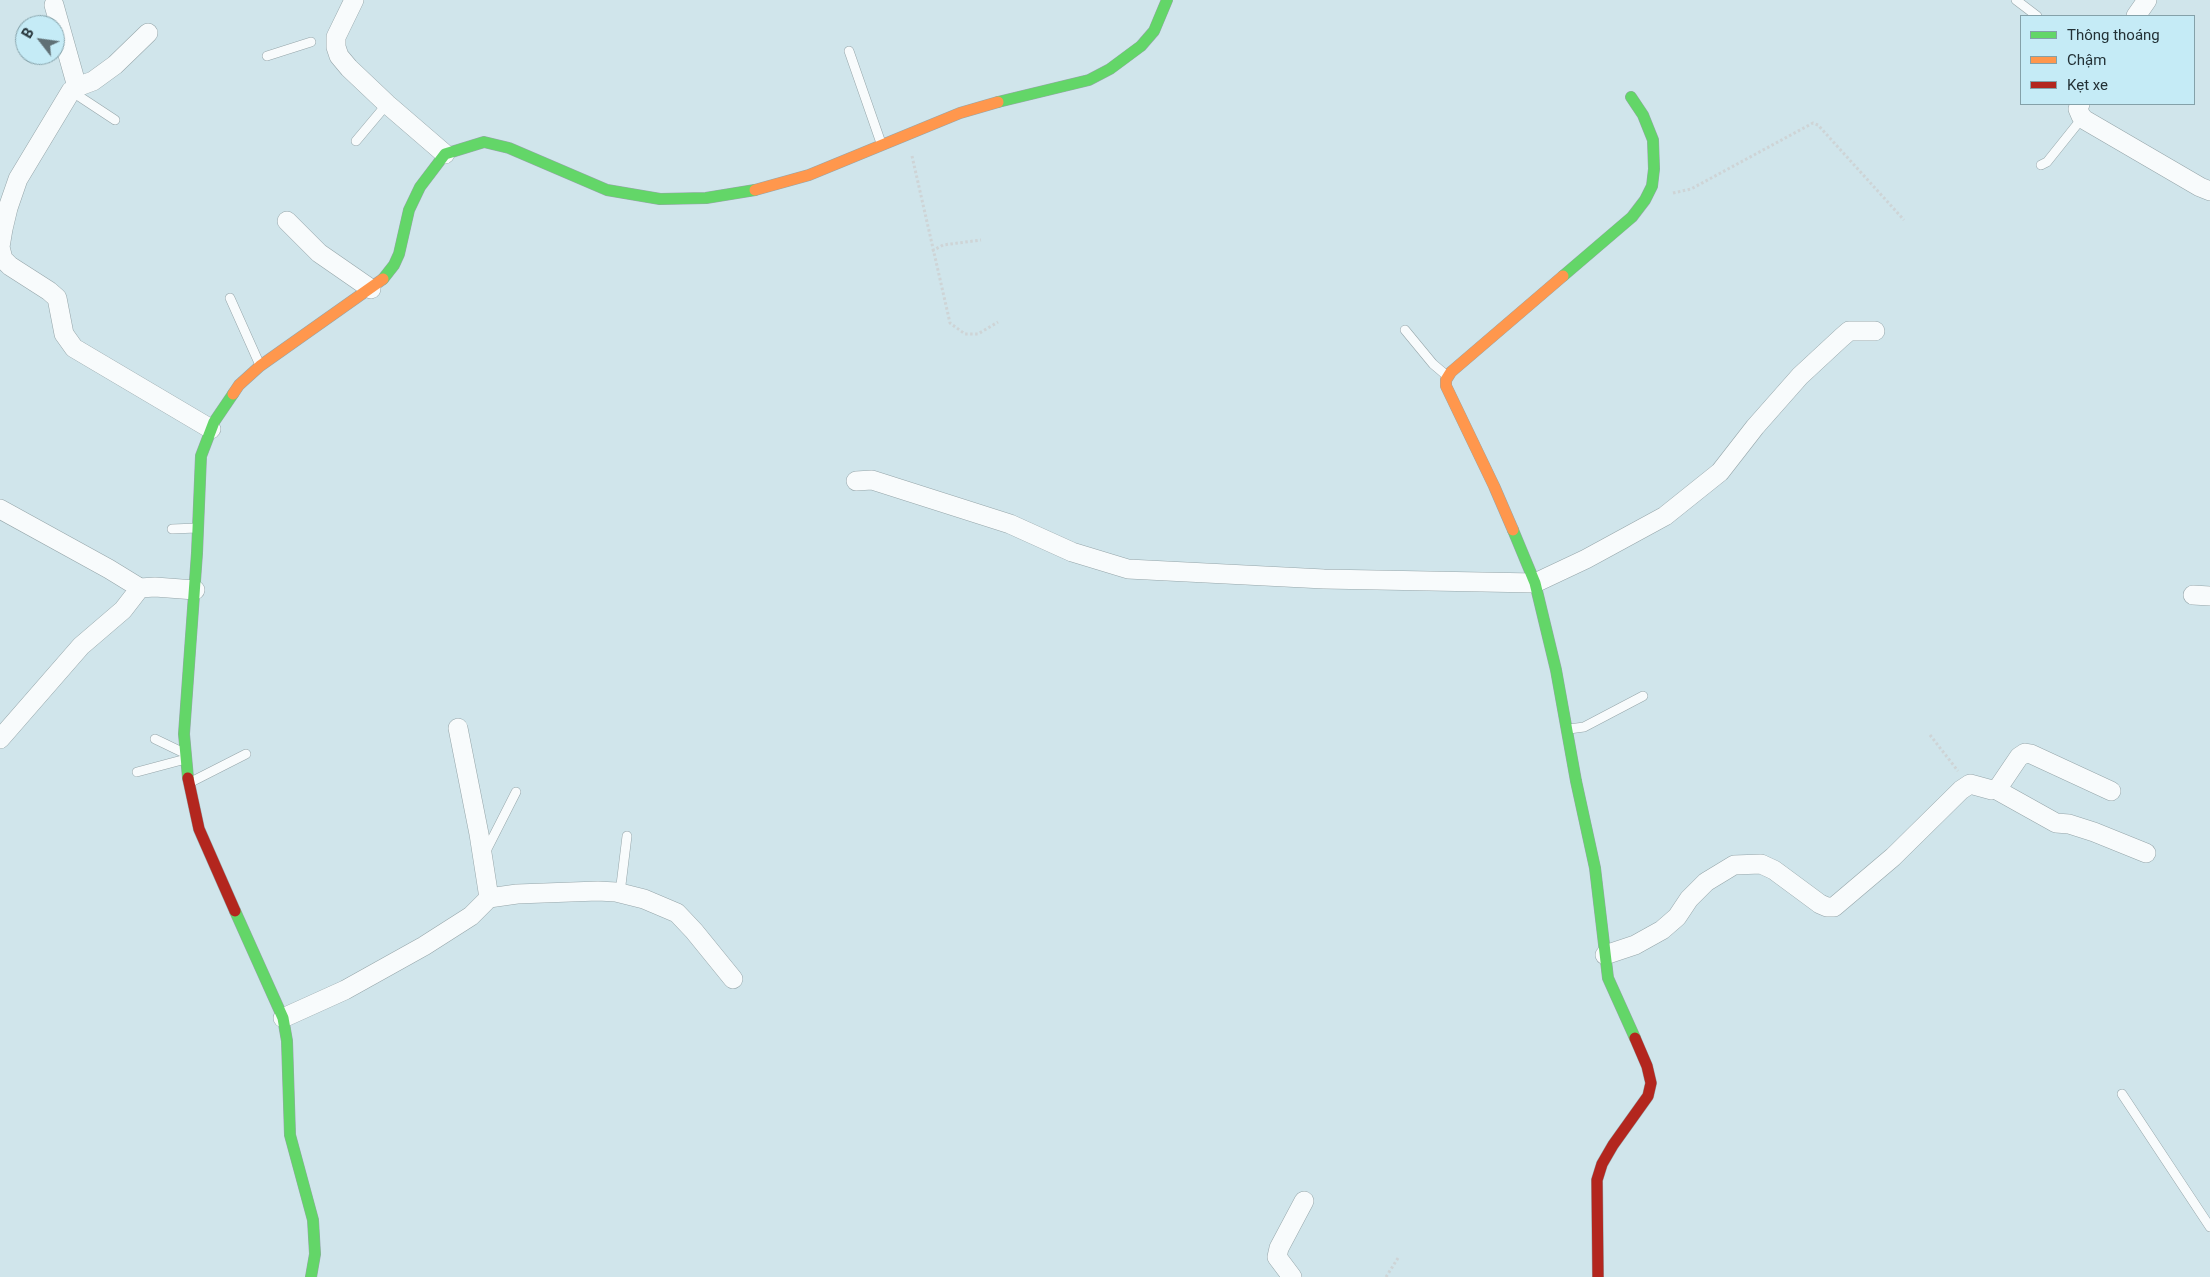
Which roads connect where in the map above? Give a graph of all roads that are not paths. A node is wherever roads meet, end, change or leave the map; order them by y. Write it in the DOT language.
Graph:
graph roads {
  1 [pos="354,0"];
  2 [pos="1167,0"];
  3 [pos="2016,0"];
  4 [pos="2147,0"];
  5 [pos="54,5"];
  6 [pos="2036,15"];
  7 [pos="2137,15"];
  8 [pos="148,33"];
  9 [pos="311,42"];
  10 [pos="849,51"];
  11 [pos="267,56"];
  12 [pos="74,89"];
  13 [pos="1631,97"];
  14 [pos="387,104"];
  15 [pos="2081,110"];
  16 [pos="115,120"];
  17 [pos="356,141"];
  18 [pos="882,146"];
  19 [pos="445,154"];
  20 [pos="2041,165"];
  21 [pos="2210,191"];
  22 [pos="288,221"];
  23 [pos="371,289"];
  24 [pos="230,298"];
  25 [pos="1404,330"];
  26 [pos="1875,331"];
  27 [pos="260,366"];
  28 [pos="1448,377"];
  29 [pos="211,429"];
  30 [pos="856,480"];
  31 [pos="0,509"];
  32 [pos="198,528"];
  33 [pos="172,529"];
  34 [pos="1535,583"];
  35 [pos="140,588"];
  36 [pos="195,590"];
  37 [pos="1643,696"];
  38 [pos="458,728"];
  39 [pos="1566,730"];
  40 [pos="3,731"];
  41 [pos="156,739"];
  42 [pos="246,754"];
  43 [pos="185,756"];
  44 [pos="137,772"];
  45 [pos="188,784"];
  46 [pos="1995,789"];
  47 [pos="2110,791"];
  48 [pos="516,792"];
  49 [pos="627,836"];
  50 [pos="2146,852"];
  51 [pos="483,858"];
  52 [pos="620,893"];
  53 [pos="489,898"];
  54 [pos="1605,955"];
  55 [pos="733,979"];
  56 [pos="283,1018"];
  57 [pos="2122,1094"];
  58 [pos="1304,1201"];
  59 [pos="2210,1227"];
  60 [pos="311,1277"];
  61 [pos="1292,1277"];
  62 [pos="1598,1277"];
  1 -- 14 [label="street"];
  2 -- 18 [label="street"];
  3 -- 6 [label="lane"];
  4 -- 7 [label="street"];
  5 -- 12 [label="street"];
  8 -- 12 [label="street"];
  9 -- 11 [label="lane"];
  10 -- 18 [label="lane"];
  12 -- 16 [label="lane"];
  12 -- 29 [label="street"];
  13 -- 28 [label="street"];
  14 -- 17 [label="lane"];
  14 -- 19 [label="street"];
  15 -- 20 [label="lane"];
  15 -- 21 [label="street"];
  18 -- 19 [label="street"];
  19 -- 23 [label="street"];
  22 -- 23 [label="street"];
  23 -- 27 [label="street"];
  24 -- 27 [label="lane"];
  25 -- 28 [label="lane"];
  26 -- 34 [label="street"];
  27 -- 29 [label="street"];
  28 -- 34 [label="street"];
  29 -- 32 [label="street"];
  30 -- 34 [label="street"];
  31 -- 35 [label="street"];
  32 -- 33 [label="lane"];
  32 -- 36 [label="street"];
  34 -- 39 [label="street"];
  35 -- 36 [label="street"];
  35 -- 40 [label="street"];
  36 -- 43 [label="street"];
  37 -- 39 [label="lane"];
  38 -- 51 [label="street"];
  39 -- 54 [label="street"];
  41 -- 43 [label="lane"];
  42 -- 45 [label="lane"];
  43 -- 44 [label="lane"];
  43 -- 45 [label="street"];
  45 -- 56 [label="street"];
  46 -- 47 [label="street"];
  46 -- 50 [label="street"];
  46 -- 54 [label="street"];
  48 -- 51 [label="lane"];
  49 -- 52 [label="lane"];
  51 -- 53 [label="street"];
  52 -- 53 [label="street"];
  52 -- 55 [label="street"];
  53 -- 56 [label="street"];
  54 -- 62 [label="street"];
  56 -- 60 [label="street"];
  57 -- 59 [label="lane"];
  58 -- 61 [label="street"];
}
